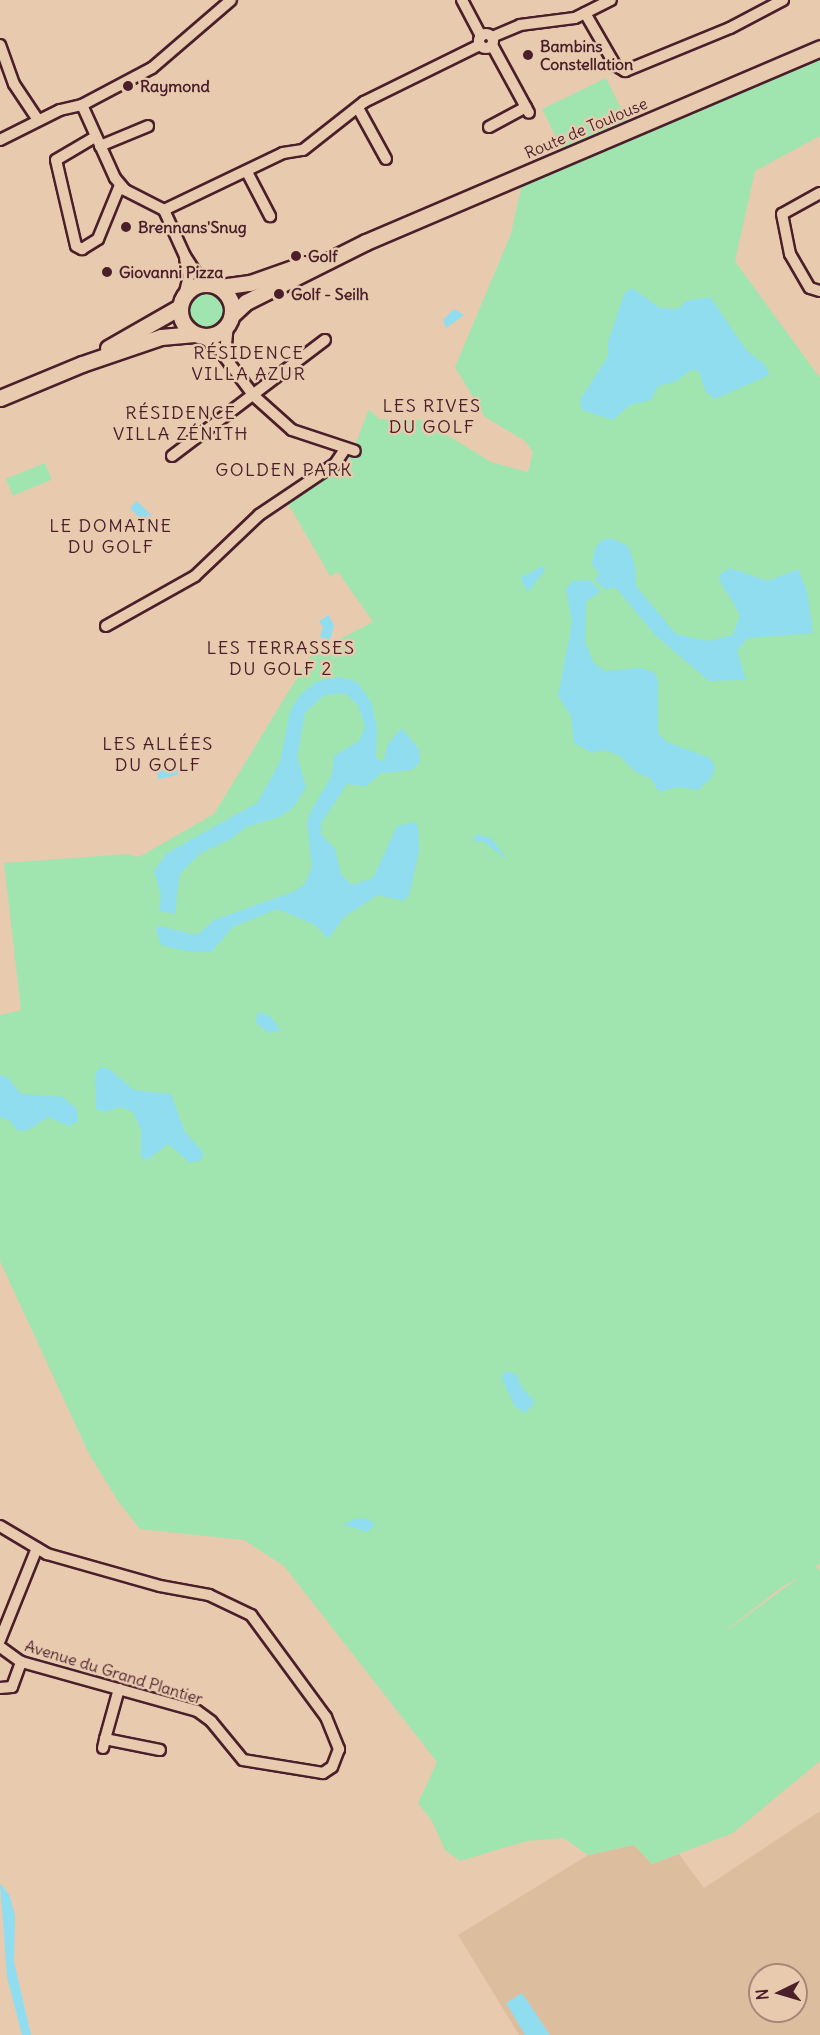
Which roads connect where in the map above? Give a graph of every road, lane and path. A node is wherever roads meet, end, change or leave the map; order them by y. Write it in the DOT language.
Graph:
graph roads {
  1 [pos="231,0"];
  2 [pos="462,0"];
  3 [pos="611,0"];
  4 [pos="783,0"];
  5 [pos="585,13"];
  6 [pos="486,41"];
  7 [pos="0,45"];
  8 [pos="820,48"];
  9 [pos="82,105"];
  10 [pos="358,108"];
  11 [pos="38,120"];
  12 [pos="148,126"];
  13 [pos="489,127"];
  14 [pos="0,140"];
  15 [pos="97,141"];
  16 [pos="386,159"];
  17 [pos="247,172"];
  18 [pos="120,185"];
  19 [pos="820,193"];
  20 [pos="164,210"];
  21 [pos="270,216"];
  22 [pos="366,242"];
  23 [pos="185,255"];
  24 [pos="216,285"];
  25 [pos="820,291"];
  26 [pos="182,301"];
  27 [pos="230,320"];
  28 [pos="198,335"];
  29 [pos="325,340"];
  30 [pos="82,363"];
  31 [pos="232,367"];
  32 [pos="254,396"];
  33 [pos="0,398"];
  34 [pos="172,456"];
  35 [pos="106,626"];
  36 [pos="0,1526"];
  37 [pos="37,1548"];
  38 [pos="0,1640"];
  39 [pos="0,1647"];
  40 [pos="21,1662"];
  41 [pos="0,1688"];
  42 [pos="119,1689"];
  43 [pos="160,1750"];
  1 -- 9 [label="street"];
  2 -- 6 [label="street"];
  3 -- 5 [label="street"];
  4 -- 5 [label="street"];
  5 -- 6 [label="street"];
  6 -- 10 [label="street"];
  6 -- 13 [label="street"];
  7 -- 11 [label="street"];
  8 -- 22 [label="main road, Route de Toulouse"];
  9 -- 11 [label="street"];
  9 -- 15 [label="street"];
  10 -- 16 [label="street"];
  10 -- 17 [label="street"];
  11 -- 14 [label="street"];
  12 -- 15 [label="street"];
  15 -- 18 [label="street"];
  15 -- 18 [label="street"];
  17 -- 20 [label="street"];
  17 -- 21 [label="street"];
  18 -- 20 [label="street"];
  19 -- 25 [label="street"];
  20 -- 23 [label="street"];
  22 -- 24 [label="main road, Route de Toulouse"];
  22 -- 27 [label="main road, Route de Toulouse"];
  23 -- 24 [label="street"];
  23 -- 26 [label="street"];
  24 -- 26 [label="main road"];
  24 -- 27 [label="main road"];
  26 -- 28 [label="main road"];
  26 -- 30 [label="main road"];
  27 -- 28 [label="main road"];
  27 -- 31 [label="street"];
  28 -- 30 [label="main road"];
  28 -- 31 [label="street"];
  29 -- 32 [label="street"];
  30 -- 33 [label="main road"];
  31 -- 32 [label="street"];
  32 -- 34 [label="street"];
  32 -- 35 [label="street"];
  36 -- 37 [label="street, Avenue du Grand Plantier"];
  37 -- 38 [label="street, Avenue du Grand Plantier"];
  37 -- 42 [label="street, Avenue du Grand Plantier"];
  39 -- 40 [label="street, Avenue du Grand Plantier"];
  40 -- 41 [label="street"];
  40 -- 42 [label="street, Avenue du Grand Plantier"];
  42 -- 43 [label="street"];
}
